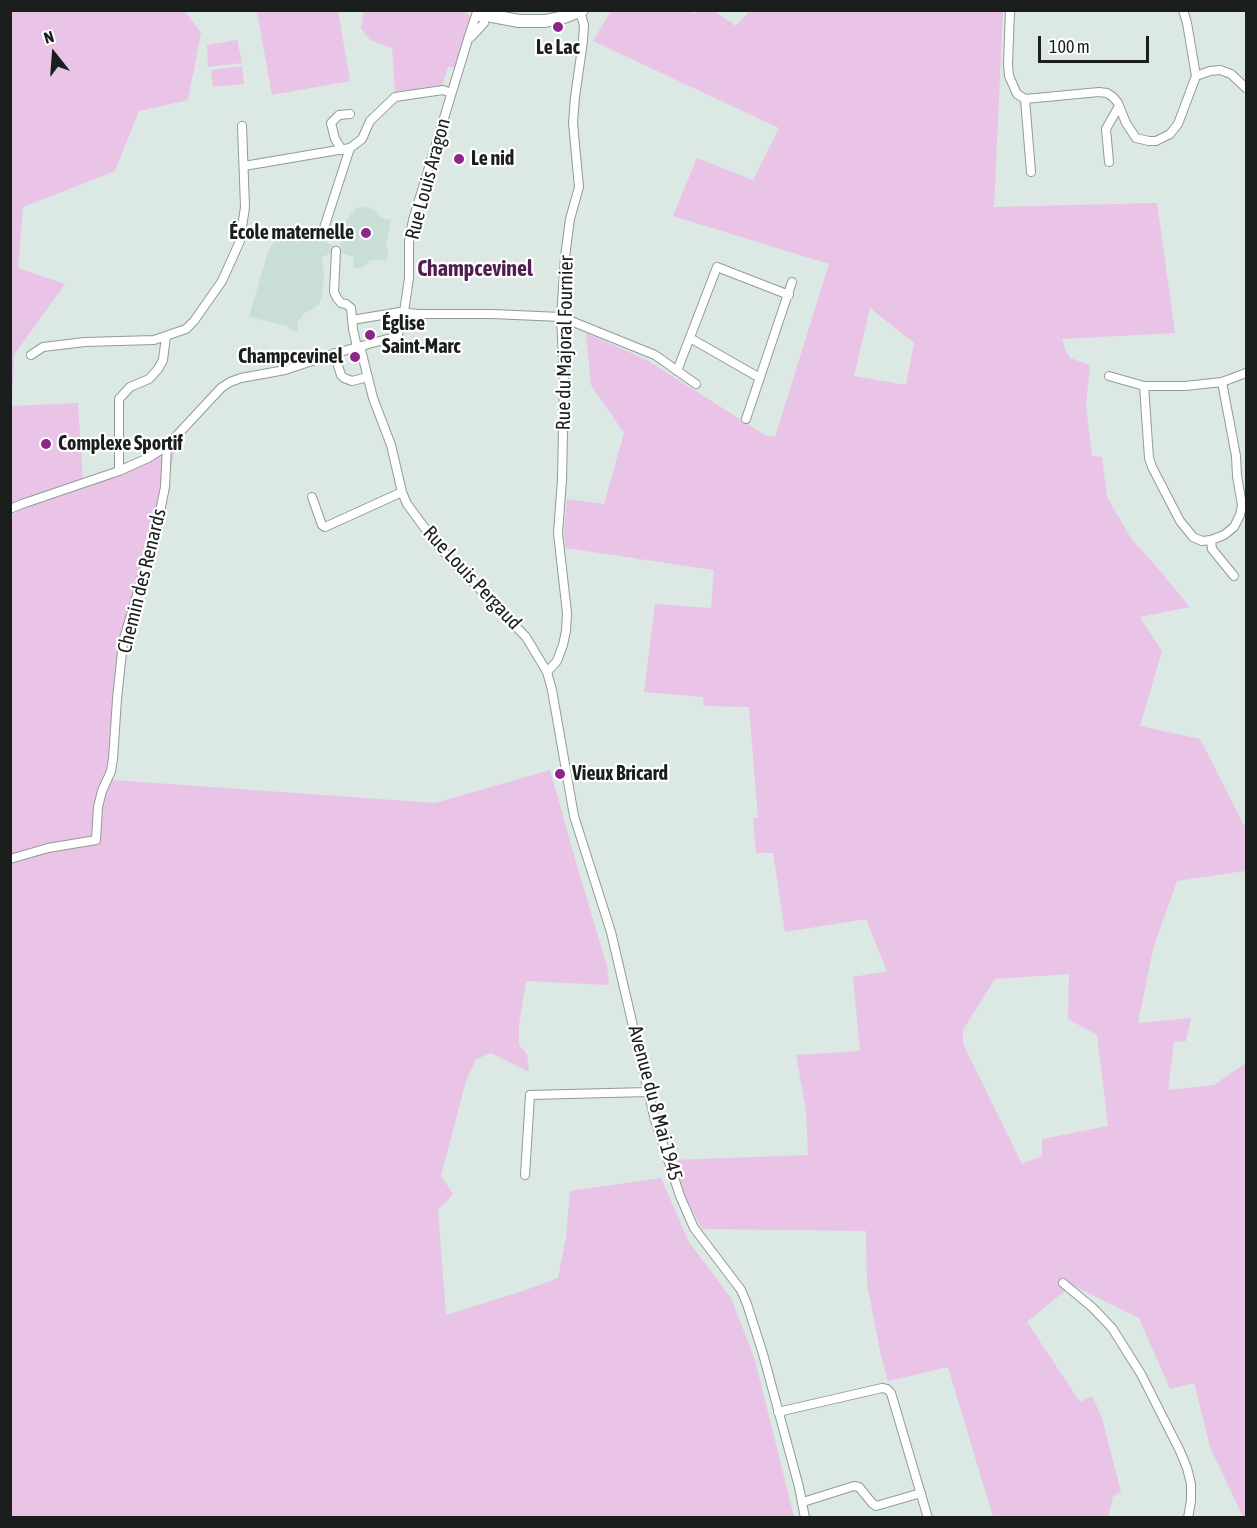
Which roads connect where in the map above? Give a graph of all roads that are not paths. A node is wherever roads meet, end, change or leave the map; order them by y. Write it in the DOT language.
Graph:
graph roads {
  1 [pos="1010,10"];
  2 [pos="1183,10"];
  3 [pos="581,11"];
  4 [pos="478,16"];
  5 [pos="1196,76"];
  6 [pos="1246,88"];
  7 [pos="452,93"];
  8 [pos="1025,99"];
  9 [pos="1119,106"];
  10 [pos="350,114"];
  11 [pos="242,126"];
  12 [pos="346,149"];
  13 [pos="1108,162"];
  14 [pos="244,166"];
  15 [pos="1031,172"];
  16 [pos="323,231"];
  17 [pos="336,251"];
  18 [pos="792,282"];
  19 [pos="789,295"];
  20 [pos="402,312"];
  21 [pos="561,317"];
  22 [pos="352,320"];
  23 [pos="166,336"];
  24 [pos="690,338"];
  25 [pos="358,346"];
  26 [pos="334,353"];
  27 [pos="31,355"];
  28 [pos="677,370"];
  29 [pos="1246,373"];
  30 [pos="1109,376"];
  31 [pos="368,377"];
  32 [pos="760,378"];
  33 [pos="1222,382"];
  34 [pos="696,384"];
  35 [pos="1144,386"];
  36 [pos="747,418"];
  37 [pos="167,446"];
  38 [pos="119,471"];
  39 [pos="402,492"];
  40 [pos="312,496"];
  41 [pos="10,509"];
  42 [pos="1211,540"];
  43 [pos="1234,576"];
  44 [pos="547,672"];
  45 [pos="10,859"];
  46 [pos="648,1092"];
  47 [pos="525,1175"];
  48 [pos="1064,1283"];
  49 [pos="778,1412"];
  50 [pos="921,1493"];
  51 [pos="803,1502"];
  52 [pos="805,1518"];
  53 [pos="928,1518"];
  54 [pos="1188,1518"];
  1 -- 8 [label="street"];
  2 -- 5 [label="street"];
  3 -- 4 [label="main road, Rue Louis Aragon"];
  3 -- 21 [label="street, Rue du Majoral Fournier"];
  4 -- 7 [label="street, Rue Louis Aragon"];
  5 -- 6 [label="street"];
  5 -- 9 [label="street"];
  7 -- 12 [label="street"];
  7 -- 20 [label="street, Rue Louis Aragon"];
  8 -- 9 [label="street"];
  8 -- 15 [label="street"];
  9 -- 13 [label="street"];
  10 -- 12 [label="street"];
  11 -- 14 [label="street"];
  12 -- 14 [label="street"];
  12 -- 16 [label="street"];
  14 -- 23 [label="street"];
  17 -- 22 [label="street"];
  18 -- 19 [label="street"];
  19 -- 24 [label="street"];
  19 -- 32 [label="street"];
  20 -- 21 [label="street"];
  20 -- 22 [label="street"];
  20 -- 25 [label="street, Rue Louis Aragon"];
  21 -- 28 [label="street"];
  21 -- 44 [label="street, Rue du Majoral Fournier"];
  22 -- 25 [label="street, Rue Louis Pergaud"];
  23 -- 27 [label="street"];
  23 -- 38 [label="street"];
  24 -- 28 [label="street"];
  24 -- 32 [label="street"];
  25 -- 26 [label="street"];
  25 -- 31 [label="street, Rue Louis Pergaud"];
  26 -- 31 [label="street"];
  26 -- 37 [label="street"];
  28 -- 34 [label="street"];
  29 -- 33 [label="street"];
  30 -- 35 [label="street"];
  31 -- 39 [label="street, Rue Louis Pergaud"];
  32 -- 36 [label="street"];
  33 -- 35 [label="street"];
  33 -- 42 [label="street"];
  35 -- 42 [label="street"];
  37 -- 38 [label="street"];
  37 -- 45 [label="street, Chemin des Renards"];
  38 -- 41 [label="street"];
  39 -- 40 [label="street"];
  39 -- 44 [label="street, Rue Louis Pergaud"];
  42 -- 43 [label="street"];
  44 -- 46 [label="street, Avenue du 8 Mai 1945"];
  46 -- 47 [label="street"];
  46 -- 49 [label="street, Avenue du 8 Mai 1945"];
  48 -- 54 [label="street"];
  49 -- 50 [label="street"];
  49 -- 51 [label="street, Avenue du 8 Mai 1945"];
  50 -- 51 [label="street"];
  50 -- 53 [label="street"];
  51 -- 52 [label="street, Avenue du 8 Mai 1945"];
}
